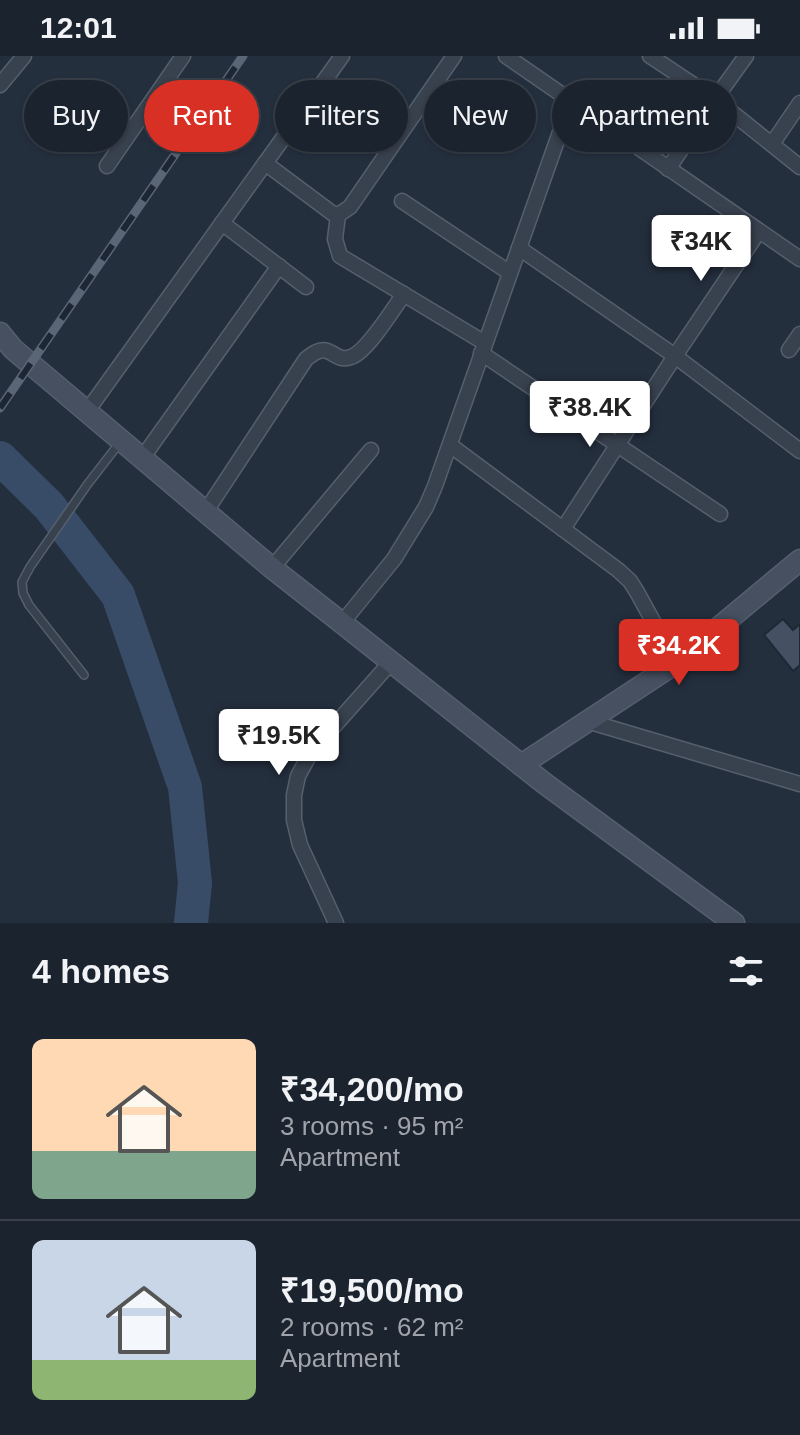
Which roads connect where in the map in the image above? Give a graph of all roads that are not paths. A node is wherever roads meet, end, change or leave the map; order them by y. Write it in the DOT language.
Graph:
graph roads {
  1 [pos="24,56"];
  2 [pos="183,56"];
  3 [pos="342,56"];
  4 [pos="454,56"];
  5 [pos="506,56"];
  6 [pos="746,56"];
  7 [pos="660,59"];
  8 [pos="689,80"];
  9 [pos="729,80"];
  10 [pos="0,85"];
  11 [pos="552,88"];
  12 [pos="800,103"];
  13 [pos="737,116"];
  14 [pos="772,144"];
  15 [pos="553,152"];
  16 [pos="644,152"];
  17 [pos="679,152"];
  18 [pos="265,163"];
  19 [pos="107,166"];
  20 [pos="800,167"];
  21 [pos="668,169"];
  22 [pos="402,201"];
  23 [pos="338,215"];
  24 [pos="222,223"];
  25 [pos="759,231"];
  26 [pos="519,248"];
  27 [pos="800,259"];
  28 [pos="279,266"];
  29 [pos="510,273"];
  30 [pos="306,287"];
  31 [pos="404,294"];
  32 [pos="0,334"];
  33 [pos="800,334"];
  34 [pos="483,348"];
  35 [pos="789,350"];
  36 [pos="675,356"];
  37 [pos="88,410"];
  38 [pos="123,440"];
  39 [pos="450,445"];
  40 [pos="618,445"];
  41 [pos="371,450"];
  42 [pos="800,451"];
  43 [pos="143,457"];
  44 [pos="206,511"];
  45 [pos="720,514"];
  46 [pos="563,529"];
  47 [pos="800,560"];
  48 [pos="272,568"];
  49 [pos="342,623"];
  50 [pos="391,662"];
  51 [pos="676,663"];
  52 [pos="84,675"];
  53 [pos="587,721"];
  54 [pos="521,765"];
  55 [pos="797,781"];
  56 [pos="336,923"];
  57 [pos="734,923"];
  1 -- 10 [label="street"];
  2 -- 19 [label="street"];
  3 -- 18 [label="street"];
  4 -- 23 [label="street"];
  5 -- 11 [label="street"];
  6 -- 9 [label="street"];
  7 -- 8 [label="street"];
  12 -- 14 [label="street"];
  13 -- 14 [label="street"];
  14 -- 20 [label="street"];
  15 -- 26 [label="street"];
  16 -- 21 [label="street"];
  17 -- 21 [label="street"];
  18 -- 23 [label="street"];
  18 -- 24 [label="street"];
  21 -- 25 [label="street"];
  22 -- 29 [label="street"];
  23 -- 31 [label="street"];
  24 -- 28 [label="street"];
  24 -- 37 [label="street"];
  25 -- 27 [label="street"];
  25 -- 36 [label="street"];
  26 -- 29 [label="street"];
  26 -- 36 [label="street"];
  28 -- 30 [label="street"];
  28 -- 43 [label="street"];
  29 -- 34 [label="street"];
  31 -- 34 [label="street"];
  31 -- 44 [label="street"];
  32 -- 37 [label="street"];
  33 -- 35 [label="street"];
  34 -- 39 [label="street"];
  34 -- 40 [label="street"];
  36 -- 40 [label="street"];
  36 -- 42 [label="street"];
  37 -- 38 [label="street"];
  38 -- 43 [label="street"];
  38 -- 52 [label="lane"];
  39 -- 46 [label="street"];
  39 -- 49 [label="street"];
  40 -- 45 [label="street"];
  40 -- 46 [label="street"];
  41 -- 48 [label="street"];
  43 -- 44 [label="street"];
  44 -- 48 [label="street"];
  46 -- 51 [label="street"];
  47 -- 51 [label="street"];
  48 -- 49 [label="street"];
  49 -- 50 [label="street"];
  50 -- 54 [label="street"];
  50 -- 56 [label="street"];
  51 -- 53 [label="street"];
  53 -- 54 [label="street"];
  53 -- 55 [label="street"];
  54 -- 57 [label="street"];
}
